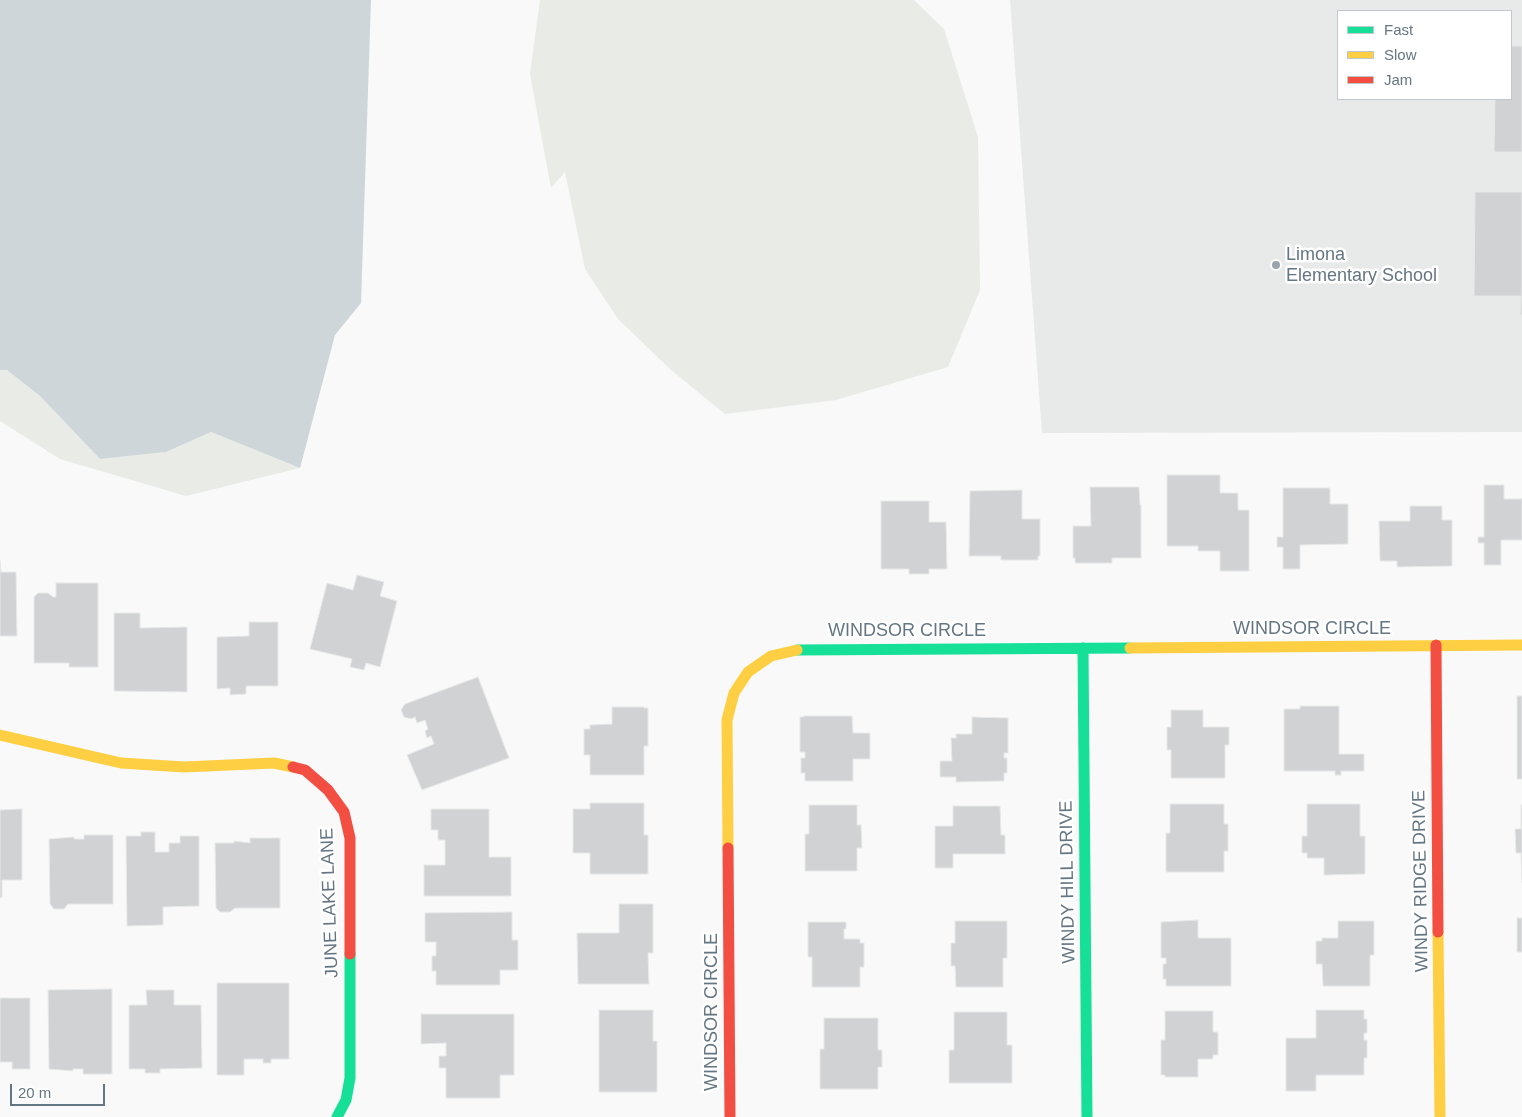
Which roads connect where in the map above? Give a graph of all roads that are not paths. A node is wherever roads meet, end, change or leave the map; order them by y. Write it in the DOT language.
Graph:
graph roads {
  1 [pos="1522,645"];
  2 [pos="1436,646"];
  3 [pos="1083,648"];
  4 [pos="0,735"];
  5 [pos="337,1117"];
  6 [pos="730,1117"];
  7 [pos="1087,1117"];
  8 [pos="1440,1117"];
  1 -- 2 [label="street, WINDSOR CIRCLE"];
  2 -- 3 [label="street, WINDSOR CIRCLE"];
  2 -- 8 [label="street, WINDY RIDGE DRIVE"];
  3 -- 6 [label="street, WINDSOR CIRCLE"];
  3 -- 7 [label="street, WINDY HILL DRIVE"];
  4 -- 5 [label="street, JUNE LAKE LANE"];
}
